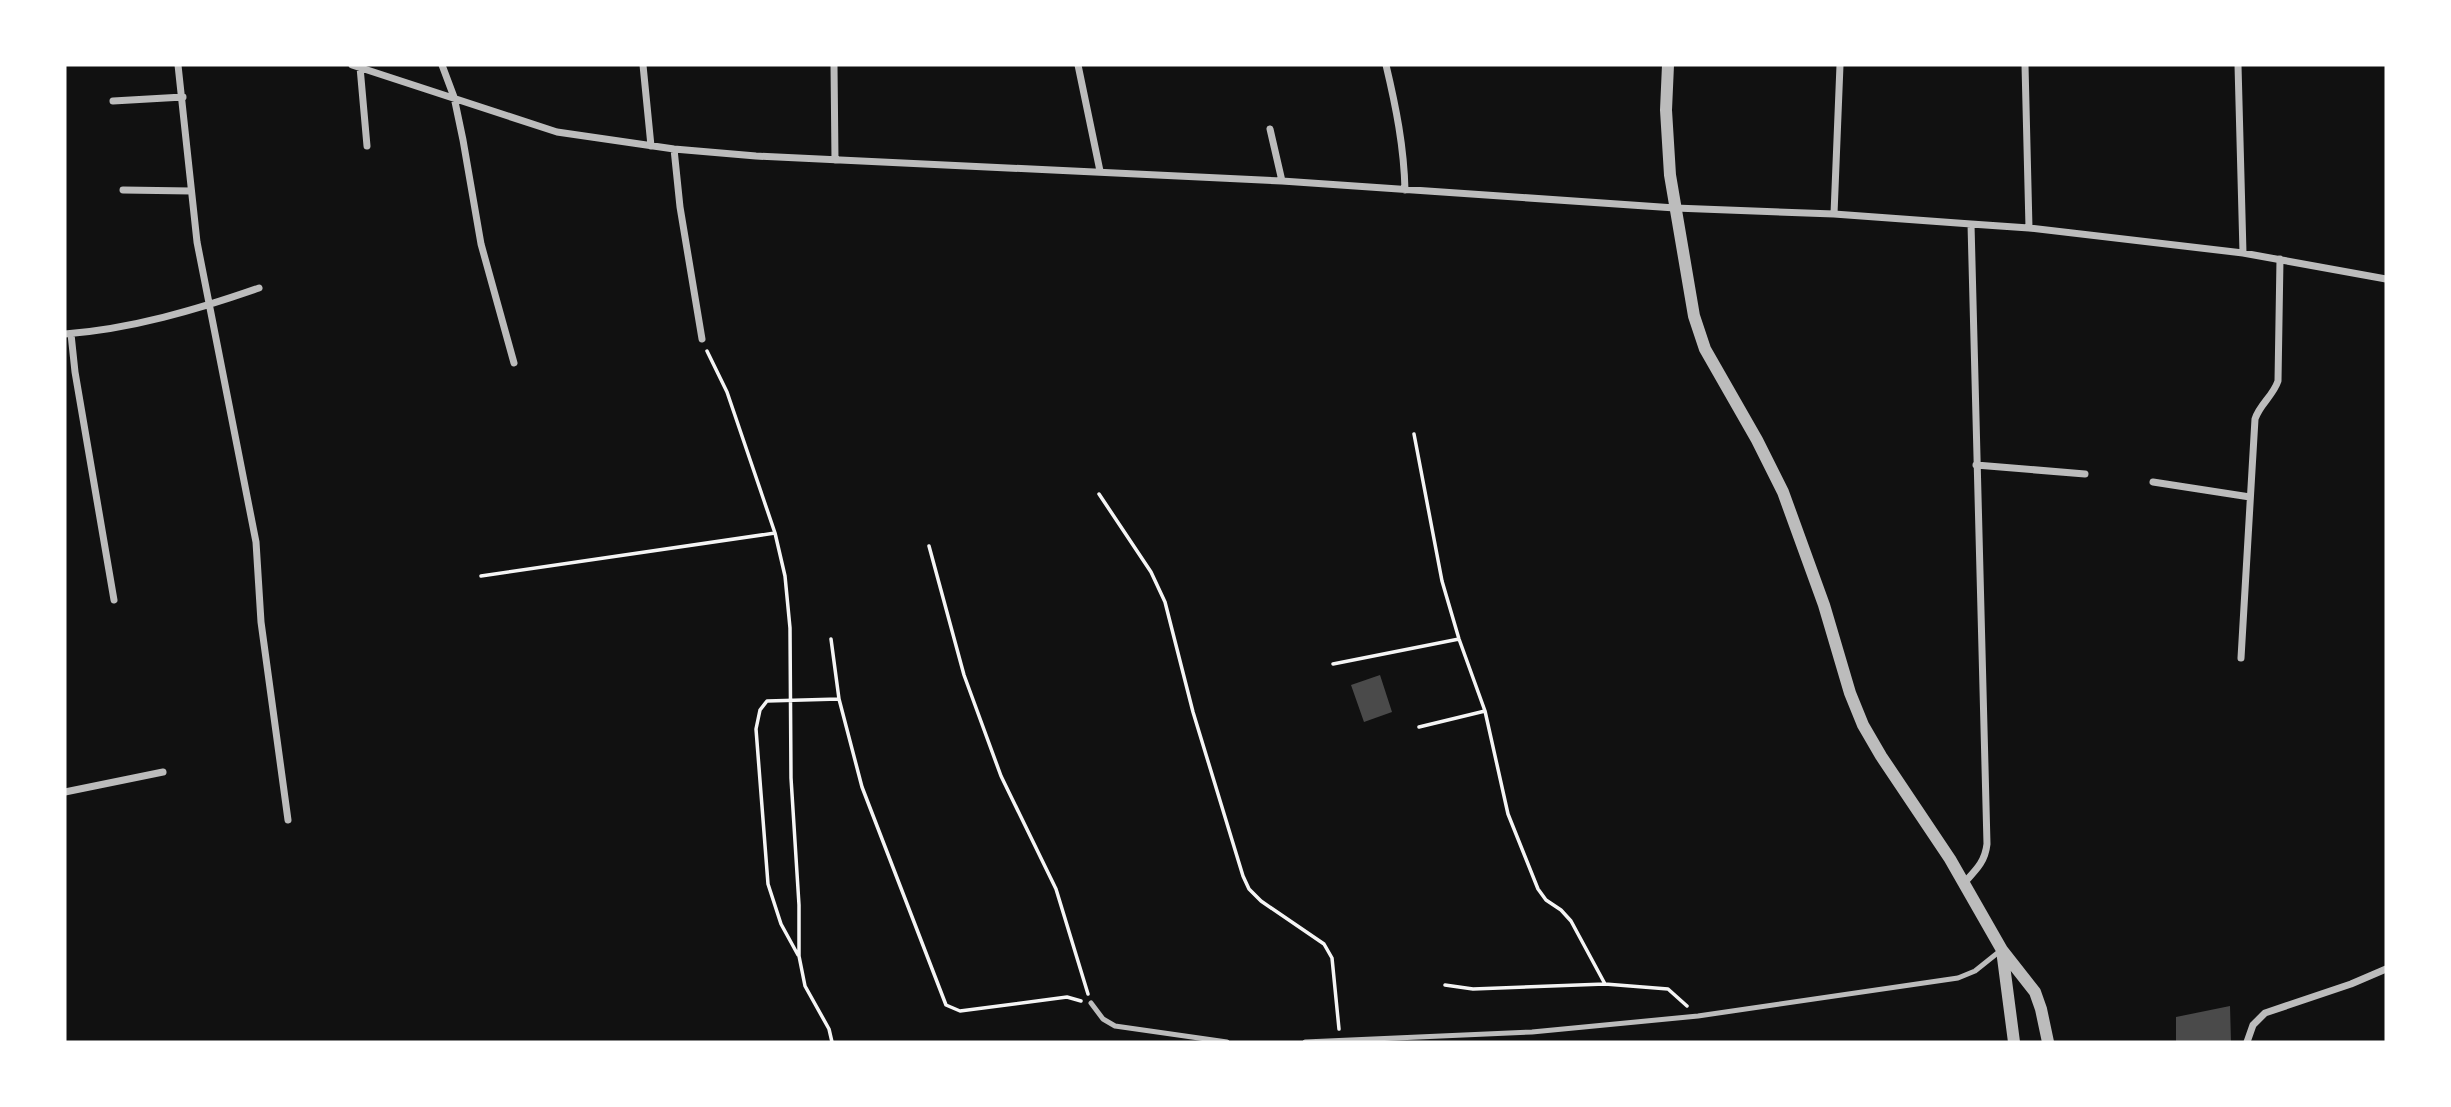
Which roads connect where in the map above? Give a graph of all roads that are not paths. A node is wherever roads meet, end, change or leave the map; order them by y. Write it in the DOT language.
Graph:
graph roads {
  1 [pos="178,65"];
  2 [pos="443,65"];
  3 [pos="643,65"];
  4 [pos="834,65"];
  5 [pos="1078,65"];
  6 [pos="1386,65"];
  7 [pos="1668,65"];
  8 [pos="1840,65"];
  9 [pos="2025,65"];
  10 [pos="2238,65"];
  11 [pos="356,66"];
  12 [pos="183,97"];
  13 [pos="454,97"];
  14 [pos="113,101"];
  15 [pos="1270,129"];
  16 [pos="651,145"];
  17 [pos="367,146"];
  18 [pos="674,149"];
  19 [pos="835,160"];
  20 [pos="1100,170"];
  21 [pos="1282,181"];
  22 [pos="123,190"];
  23 [pos="1405,190"];
  24 [pos="191,191"];
  25 [pos="1675,208"];
  26 [pos="1834,214"];
  27 [pos="1971,224"];
  28 [pos="2029,228"];
  29 [pos="2243,253"];
  30 [pos="2280,259"];
  31 [pos="2386,279"];
  32 [pos="259,288"];
  33 [pos="210,306"];
  34 [pos="68,334"];
  35 [pos="702,339"];
  36 [pos="514,363"];
  37 [pos="1976,465"];
  38 [pos="2085,474"];
  39 [pos="2153,482"];
  40 [pos="2250,497"];
  41 [pos="114,600"];
  42 [pos="2241,658"];
  43 [pos="163,772"];
  44 [pos="65,792"];
  45 [pos="288,820"];
  46 [pos="1964,883"];
  47 [pos="2002,950"];
  48 [pos="2386,969"];
  49 [pos="1091,1003"];
  50 [pos="1341,1041"];
  51 [pos="1227,1042"];
  52 [pos="1305,1042"];
  53 [pos="2014,1042"];
  54 [pos="2048,1042"];
  55 [pos="2247,1042"];
  1 -- 12 [label="street"];
  2 -- 13 [label="street"];
  3 -- 16 [label="street"];
  4 -- 19 [label="street"];
  5 -- 20 [label="street"];
  6 -- 23 [label="street"];
  7 -- 25 [label="street"];
  8 -- 26 [label="street"];
  9 -- 28 [label="street"];
  10 -- 29 [label="street"];
  11 -- 13 [label="street"];
  11 -- 17 [label="street"];
  12 -- 14 [label="street"];
  12 -- 24 [label="street"];
  13 -- 16 [label="street"];
  13 -- 36 [label="street"];
  15 -- 21 [label="street"];
  16 -- 18 [label="street"];
  18 -- 19 [label="street"];
  18 -- 35 [label="street"];
  19 -- 20 [label="street"];
  20 -- 21 [label="street"];
  21 -- 23 [label="street"];
  22 -- 24 [label="street"];
  23 -- 25 [label="street"];
  24 -- 33 [label="street"];
  25 -- 26 [label="street"];
  25 -- 46 [label="street"];
  26 -- 27 [label="street"];
  27 -- 28 [label="street"];
  27 -- 37 [label="street"];
  28 -- 29 [label="street"];
  29 -- 30 [label="street"];
  30 -- 31 [label="street"];
  30 -- 40 [label="street"];
  32 -- 33 [label="street"];
  33 -- 34 [label="street"];
  33 -- 45 [label="street"];
  34 -- 41 [label="street"];
  37 -- 38 [label="street"];
  37 -- 46 [label="street"];
  39 -- 40 [label="street"];
  40 -- 42 [label="street"];
  43 -- 44 [label="street"];
  46 -- 47 [label="street"];
  47 -- 50 [label="lane"];
  47 -- 53 [label="street"];
  47 -- 54 [label="street"];
  48 -- 55 [label="street"];
  49 -- 51 [label="lane"];
  50 -- 52 [label="lane"];
}
